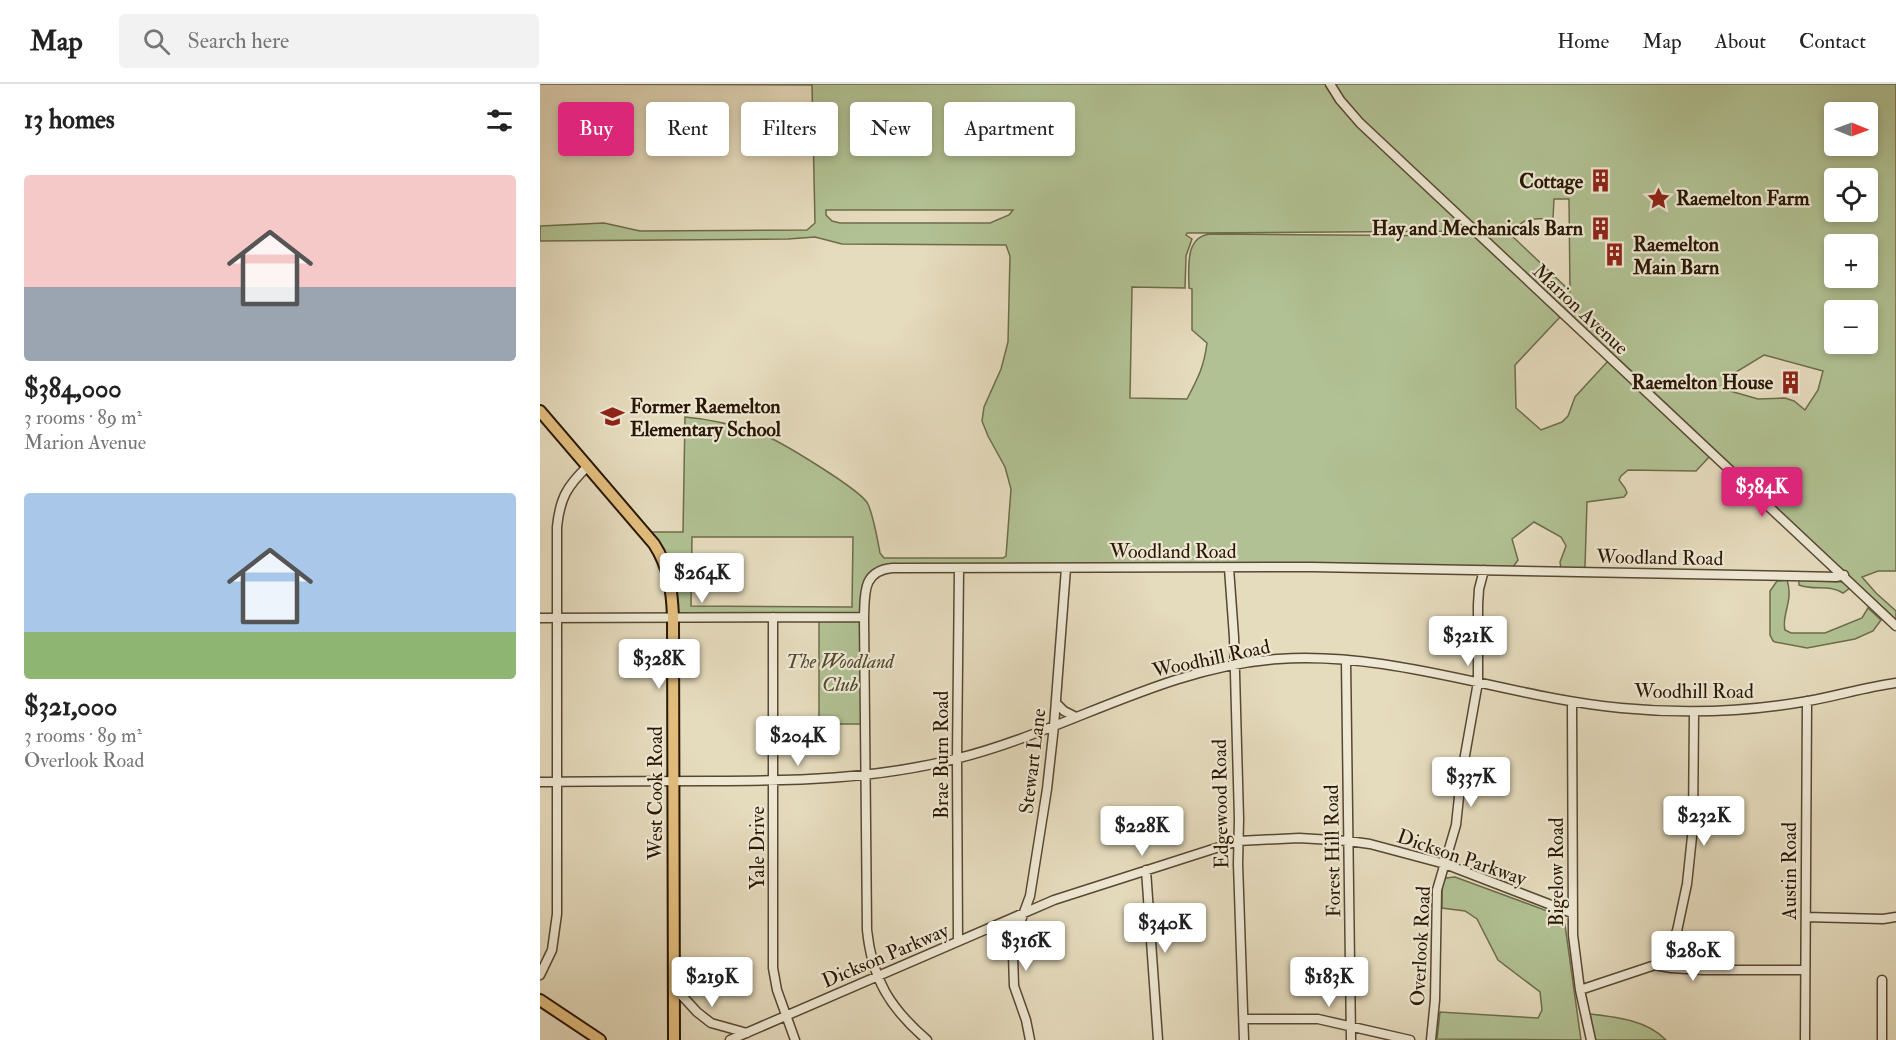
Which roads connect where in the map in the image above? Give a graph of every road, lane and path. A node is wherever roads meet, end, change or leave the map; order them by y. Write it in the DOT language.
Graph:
graph roads {
  1 [pos="1330,84"];
  2 [pos="540,411"];
  3 [pos="588,466"];
  4 [pos="1066,568"];
  5 [pos="1229,568"];
  6 [pos="959,569"];
  7 [pos="1484,570"];
  8 [pos="1844,575"];
  9 [pos="557,617"];
  10 [pos="673,617"];
  11 [pos="773,617"];
  12 [pos="864,617"];
  13 [pos="540,618"];
  14 [pos="1896,626"];
  15 [pos="1346,662"];
  16 [pos="1234,666"];
  17 [pos="1478,682"];
  18 [pos="1896,683"];
  19 [pos="1807,701"];
  20 [pos="1572,702"];
  21 [pos="1056,703"];
  22 [pos="1694,712"];
  23 [pos="1076,717"];
  24 [pos="1054,726"];
  25 [pos="957,759"];
  26 [pos="865,775"];
  27 [pos="674,781"];
  28 [pos="773,781"];
  29 [pos="540,782"];
  30 [pos="557,782"];
  31 [pos="1238,841"];
  32 [pos="1348,841"];
  33 [pos="1445,864"];
  34 [pos="1146,870"];
  35 [pos="1025,912"];
  36 [pos="1572,913"];
  37 [pos="1806,917"];
  38 [pos="1896,917"];
  39 [pos="988,929"];
  40 [pos="958,941"];
  41 [pos="1012,955"];
  42 [pos="1655,965"];
  43 [pos="1805,970"];
  44 [pos="540,975"];
  45 [pos="877,976"];
  46 [pos="1882,980"];
  47 [pos="674,987"];
  48 [pos="1580,990"];
  49 [pos="540,1000"];
  50 [pos="786,1016"];
  51 [pos="1244,1019"];
  52 [pos="1351,1025"];
  53 [pos="747,1033"];
  54 [pos="600,1040"];
  55 [pos="674,1040"];
  56 [pos="730,1040"];
  57 [pos="795,1040"];
  58 [pos="927,1040"];
  59 [pos="1030,1040"];
  60 [pos="1158,1040"];
  61 [pos="1244,1040"];
  62 [pos="1351,1040"];
  63 [pos="1410,1040"];
  64 [pos="1431,1040"];
  65 [pos="1591,1040"];
  66 [pos="1805,1040"];
  67 [pos="1882,1040"];
  1 -- 8 [label="street, Marion Avenue"];
  2 -- 3 [label="main road, West Cook Road"];
  3 -- 9 [label="street"];
  3 -- 10 [label="main road, West Cook Road"];
  4 -- 5 [label="street, Woodland Road"];
  4 -- 6 [label="street, Woodland Road"];
  4 -- 21 [label="street, Stewart Lane"];
  5 -- 7 [label="street, Woodland Road"];
  5 -- 16 [label="street, Edgewood Road"];
  6 -- 12 [label="street, Woodland Road"];
  6 -- 25 [label="street, Brae Burn Road"];
  7 -- 8 [label="street, Woodland Road"];
  7 -- 17 [label="street, Overlook Road"];
  8 -- 14 [label="street, Marion Avenue"];
  9 -- 10 [label="street"];
  9 -- 13 [label="street"];
  9 -- 30 [label="street"];
  10 -- 11 [label="street"];
  10 -- 27 [label="main road, West Cook Road"];
  11 -- 12 [label="street"];
  11 -- 28 [label="street, Yale Drive"];
  12 -- 26 [label="street"];
  15 -- 16 [label="street, Woodhill Road"];
  15 -- 17 [label="street, Woodhill Road"];
  15 -- 32 [label="street, Forest Hill Road"];
  16 -- 23 [label="street, Woodhill Road"];
  16 -- 31 [label="street, Edgewood Road"];
  17 -- 20 [label="street, Woodhill Road"];
  17 -- 33 [label="street, Overlook Road"];
  18 -- 19 [label="street, Woodhill Road"];
  19 -- 22 [label="street, Woodhill Road"];
  19 -- 37 [label="street, Austin Road"];
  20 -- 22 [label="street, Woodhill Road"];
  20 -- 36 [label="street, Bigelow Road"];
  21 -- 23 [label="street"];
  21 -- 24 [label="street, Stewart Lane"];
  22 -- 42 [label="street"];
  23 -- 24 [label="street, Woodhill Road"];
  24 -- 25 [label="street, Woodhill Road"];
  24 -- 35 [label="street, Stewart Lane"];
  25 -- 26 [label="street, Woodhill Road"];
  25 -- 40 [label="street, Brae Burn Road"];
  26 -- 28 [label="street, Woodhill Road"];
  26 -- 45 [label="street"];
  27 -- 28 [label="street, Woodhill Road"];
  27 -- 30 [label="street, Woodhill Road"];
  27 -- 47 [label="main road, West Cook Road"];
  28 -- 50 [label="street, Yale Drive"];
  29 -- 30 [label="street, Woodhill Road"];
  30 -- 44 [label="street"];
  31 -- 32 [label="street, Dickson Parkway"];
  31 -- 34 [label="street, Dickson Parkway"];
  31 -- 51 [label="street, Edgewood Road"];
  32 -- 33 [label="street, Dickson Parkway"];
  32 -- 52 [label="street, Forest Hill Road"];
  33 -- 36 [label="street, Dickson Parkway"];
  33 -- 64 [label="street, Overlook Road"];
  34 -- 35 [label="street, Dickson Parkway"];
  34 -- 60 [label="street"];
  35 -- 39 [label="street, Dickson Parkway"];
  35 -- 41 [label="street, Stewart Lane"];
  36 -- 48 [label="street, Bigelow Road"];
  37 -- 38 [label="street"];
  37 -- 43 [label="street, Austin Road"];
  39 -- 40 [label="street, Dickson Parkway"];
  39 -- 41 [label="street"];
  40 -- 45 [label="street, Dickson Parkway"];
  41 -- 59 [label="street, Stewart Lane"];
  42 -- 43 [label="street"];
  42 -- 48 [label="street"];
  43 -- 66 [label="street, Austin Road"];
  45 -- 50 [label="street, Dickson Parkway"];
  45 -- 58 [label="street"];
  46 -- 67 [label="street"];
  47 -- 53 [label="street"];
  47 -- 55 [label="main road, West Cook Road"];
  48 -- 65 [label="street, Bigelow Road"];
  49 -- 54 [label="main road"];
  50 -- 53 [label="street, Dickson Parkway"];
  50 -- 57 [label="street, Yale Drive"];
  51 -- 52 [label="street"];
  51 -- 61 [label="street, Edgewood Road"];
  52 -- 62 [label="street, Forest Hill Road"];
  52 -- 63 [label="street"];
  53 -- 56 [label="street, Dickson Parkway"];
}
